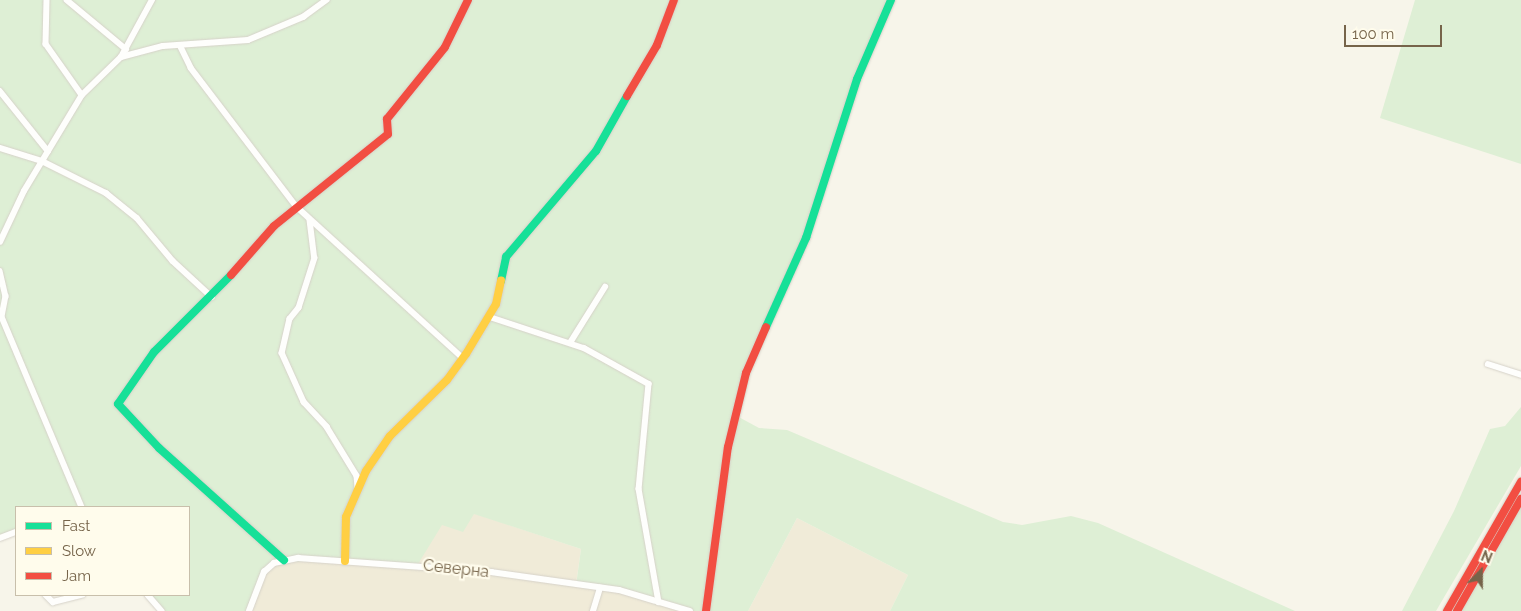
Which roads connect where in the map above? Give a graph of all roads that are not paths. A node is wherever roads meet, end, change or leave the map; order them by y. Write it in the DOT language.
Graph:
graph roads {
  1 [pos="47,0"];
  2 [pos="67,0"];
  3 [pos="152,0"];
  4 [pos="326,0"];
  5 [pos="468,0"];
  6 [pos="674,0"];
  7 [pos="891,0"];
  8 [pos="180,45"];
  9 [pos="125,47"];
  10 [pos="130,52"];
  11 [pos="121,57"];
  12 [pos="0,91"];
  13 [pos="82,95"];
  14 [pos="0,148"];
  15 [pos="48,151"];
  16 [pos="42,161"];
  17 [pos="297,207"];
  18 [pos="310,220"];
  19 [pos="0,242"];
  20 [pos="0,271"];
  21 [pos="605,287"];
  22 [pos="212,297"];
  23 [pos="490,317"];
  24 [pos="6,326"];
  25 [pos="0,333"];
  26 [pos="570,343"];
  27 [pos="463,358"];
  28 [pos="1488,364"];
  29 [pos="1521,375"];
  30 [pos="1521,482"];
  31 [pos="358,488"];
  32 [pos="1521,499"];
  33 [pos="82,506"];
  34 [pos="15,532"];
  35 [pos="0,538"];
  36 [pos="284,560"];
  37 [pos="345,561"];
  38 [pos="600,588"];
  39 [pos="47,596"];
  40 [pos="78,596"];
  41 [pos="149,596"];
  42 [pos="659,602"];
  43 [pos="162,611"];
  44 [pos="250,611"];
  45 [pos="593,611"];
  46 [pos="690,611"];
  47 [pos="706,611"];
  48 [pos="1447,611"];
  49 [pos="1457,611"];
  1 -- 13 [label="street"];
  2 -- 9 [label="street"];
  3 -- 9 [label="street"];
  4 -- 8 [label="street"];
  5 -- 17 [label="street"];
  6 -- 23 [label="street"];
  7 -- 47 [label="street"];
  8 -- 10 [label="street"];
  8 -- 17 [label="street"];
  9 -- 10 [label="street"];
  9 -- 11 [label="street"];
  10 -- 11 [label="street"];
  11 -- 13 [label="street"];
  12 -- 15 [label="street"];
  13 -- 15 [label="street"];
  14 -- 16 [label="street"];
  15 -- 16 [label="street"];
  16 -- 19 [label="street"];
  16 -- 22 [label="street"];
  17 -- 18 [label="street"];
  17 -- 22 [label="street"];
  18 -- 27 [label="street"];
  18 -- 31 [label="street"];
  20 -- 24 [label="street"];
  21 -- 26 [label="street"];
  22 -- 36 [label="street"];
  23 -- 26 [label="street"];
  23 -- 27 [label="street"];
  24 -- 25 [label="street"];
  24 -- 33 [label="street"];
  26 -- 42 [label="street"];
  27 -- 31 [label="street"];
  28 -- 29 [label="street"];
  30 -- 48 [label="street"];
  31 -- 37 [label="street"];
  32 -- 49 [label="street"];
  34 -- 35 [label="street"];
  36 -- 37 [label="street, Северна"];
  36 -- 44 [label="street"];
  37 -- 38 [label="street, Северна"];
  38 -- 42 [label="street, Северна"];
  38 -- 45 [label="street"];
  39 -- 40 [label="street"];
  41 -- 43 [label="street"];
  42 -- 46 [label="street, Северна"];
}
